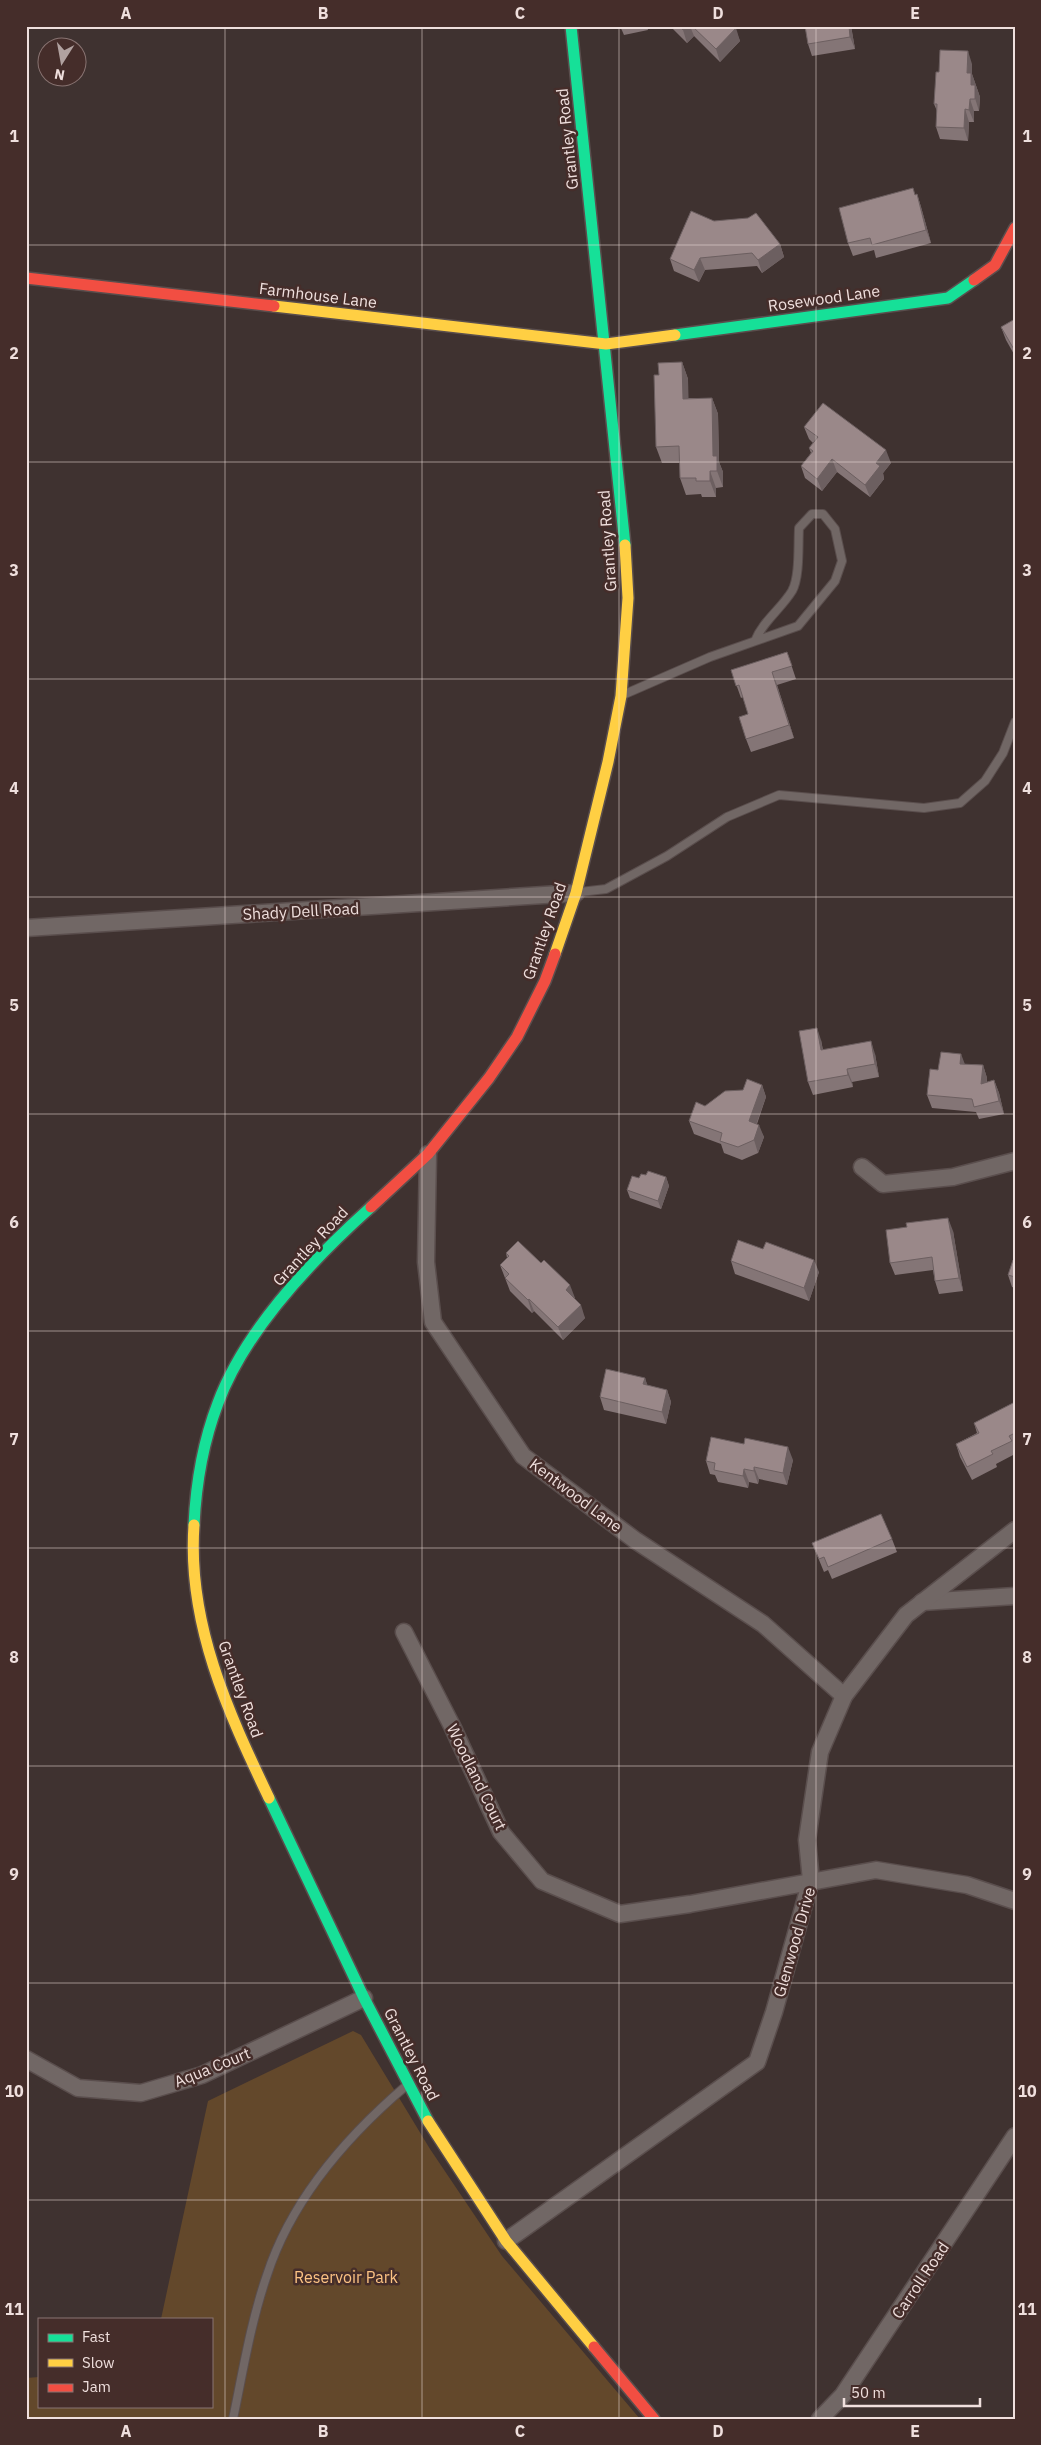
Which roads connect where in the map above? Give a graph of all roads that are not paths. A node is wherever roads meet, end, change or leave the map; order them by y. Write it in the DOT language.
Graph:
graph roads {
  1 [pos="571,26"];
  2 [pos="1015,228"];
  3 [pos="26,278"];
  4 [pos="606,344"];
  5 [pos="755,641"];
  6 [pos="621,696"];
  7 [pos="1015,722"];
  8 [pos="576,893"];
  9 [pos="26,928"];
  10 [pos="428,1154"];
  11 [pos="1015,1161"];
  12 [pos="862,1167"];
  13 [pos="1015,1530"];
  14 [pos="1015,1596"];
  15 [pos="922,1602"];
  16 [pos="404,1632"];
  17 [pos="844,1696"];
  18 [pos="811,1880"];
  19 [pos="1015,1901"];
  20 [pos="364,1998"];
  21 [pos="26,2059"];
  22 [pos="409,2083"];
  23 [pos="1015,2136"];
  24 [pos="506,2241"];
  25 [pos="232,2419"];
  26 [pos="654,2419"];
  27 [pos="820,2419"];
  1 -- 4 [label="street, Grantley Road"];
  2 -- 4 [label="street, Rosewood Lane"];
  3 -- 4 [label="street, Farmhouse Lane"];
  4 -- 6 [label="street, Grantley Road"];
  5 -- 5 [label="lane"];
  5 -- 6 [label="lane"];
  6 -- 8 [label="street, Grantley Road"];
  7 -- 8 [label="lane"];
  8 -- 9 [label="street, Shady Dell Road"];
  8 -- 10 [label="street, Grantley Road"];
  10 -- 17 [label="street, Kentwood Lane"];
  10 -- 20 [label="street, Grantley Road"];
  11 -- 12 [label="street"];
  13 -- 15 [label="street, Glenwood Drive"];
  14 -- 15 [label="street"];
  15 -- 17 [label="street, Glenwood Drive"];
  16 -- 18 [label="street, Woodland Court"];
  17 -- 18 [label="street, Glenwood Drive"];
  18 -- 19 [label="street, Woodland Court"];
  18 -- 24 [label="street, Glenwood Drive"];
  20 -- 21 [label="street, Aqua Court"];
  20 -- 22 [label="street, Grantley Road"];
  22 -- 24 [label="street, Grantley Road"];
  22 -- 25 [label="lane"];
  23 -- 27 [label="street, Carroll Road"];
  24 -- 26 [label="street, Grantley Road"];
}
